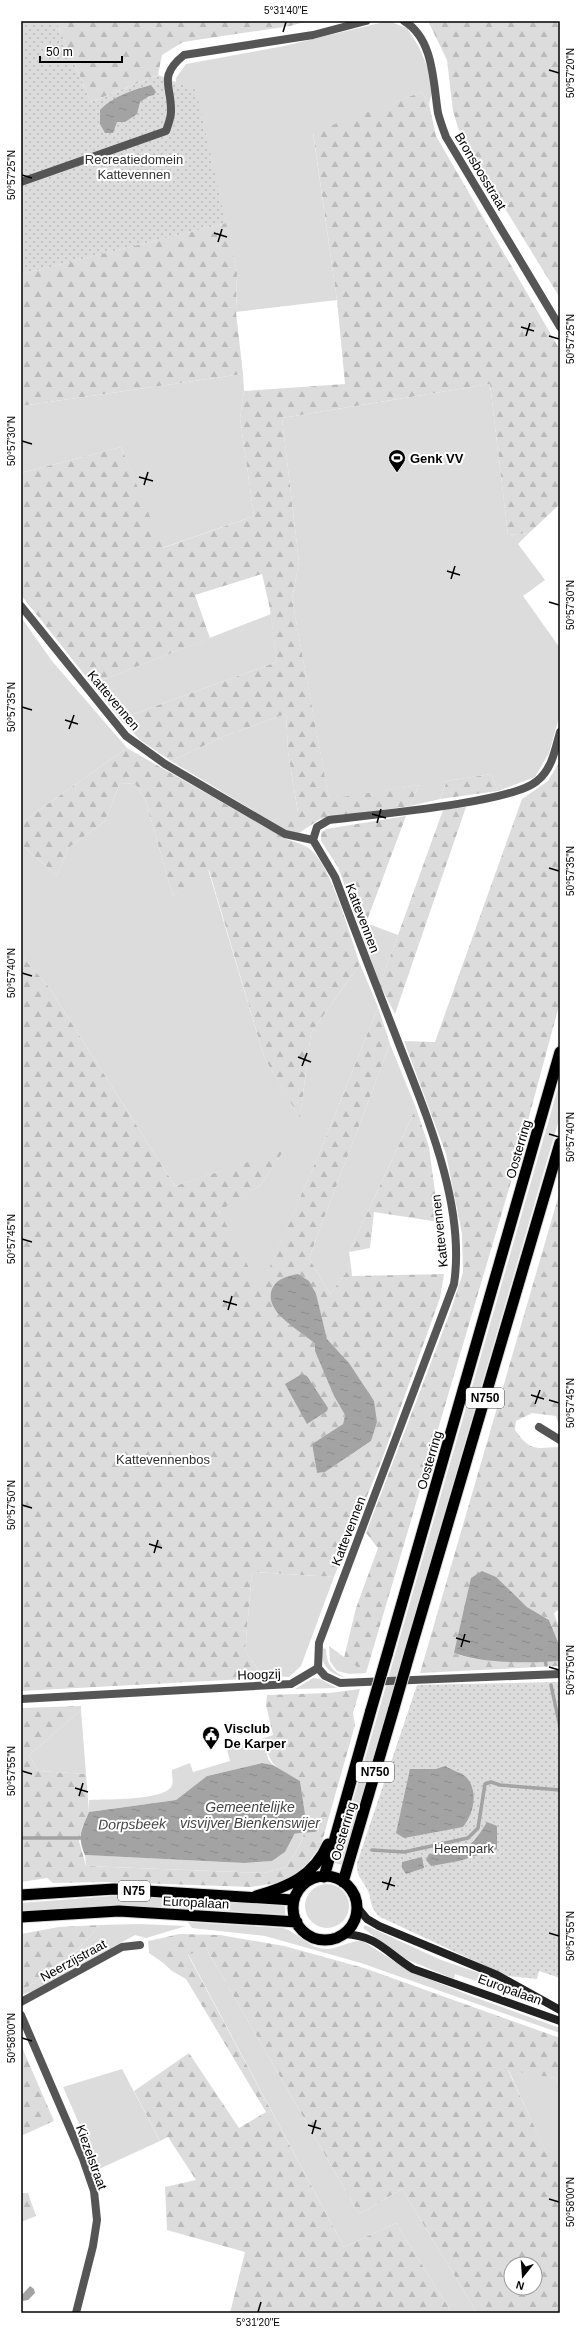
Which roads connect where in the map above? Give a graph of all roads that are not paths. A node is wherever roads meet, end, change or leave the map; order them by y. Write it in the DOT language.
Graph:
graph roads {
  1 [pos="366,21"];
  2 [pos="404,21"];
  3 [pos="21,182"];
  4 [pos="560,327"];
  5 [pos="21,606"];
  6 [pos="560,732"];
  7 [pos="313,840"];
  8 [pos="560,1052"];
  9 [pos="560,1143"];
  10 [pos="539,1427"];
  11 [pos="560,1440"];
  12 [pos="318,1668"];
  13 [pos="560,1674"];
  14 [pos="21,1699"];
  15 [pos="339,1822"];
  16 [pos="324,1877"];
  17 [pos="343,1882"];
  18 [pos="21,1895"];
  19 [pos="247,1898"];
  20 [pos="293,1900"];
  21 [pos="357,1906"];
  22 [pos="21,1917"];
  23 [pos="297,1922"];
  24 [pos="344,1934"];
  25 [pos="140,1945"];
  26 [pos="21,2002"];
  27 [pos="560,2010"];
  28 [pos="21,2016"];
  29 [pos="560,2022"];
  30 [pos="76,2313"];
  1 -- 3 [label="street"];
  2 -- 4 [label="street, Bronsbosstraat"];
  5 -- 7 [label="street, Kattevennen"];
  6 -- 7 [label="street"];
  7 -- 12 [label="street, Kattevennen"];
  8 -- 15 [label="highway, Oosterring / N750, bridge"];
  9 -- 17 [label="highway, Oosterring / N750, bridge"];
  10 -- 11 [label="street"];
  12 -- 13 [label="street"];
  12 -- 14 [label="street, Hoogzij"];
  15 -- 16 [label="highway, Oosterring / N750"];
  15 -- 19 [label="highway"];
  16 -- 17 [label="highway"];
  16 -- 20 [label="highway"];
  17 -- 21 [label="highway, Europalaan"];
  18 -- 19 [label="highway, Europalaan / N75"];
  19 -- 20 [label="highway, Europalaan / N75"];
  20 -- 23 [label="highway"];
  21 -- 24 [label="highway"];
  21 -- 27 [label="main road, Europalaan"];
  22 -- 23 [label="highway, Europalaan / N75"];
  23 -- 24 [label="highway, Europalaan"];
  24 -- 29 [label="main road, Europalaan"];
  25 -- 26 [label="street, Neerzijstraat"];
  28 -- 30 [label="street, Kiezelstraat"];
}
